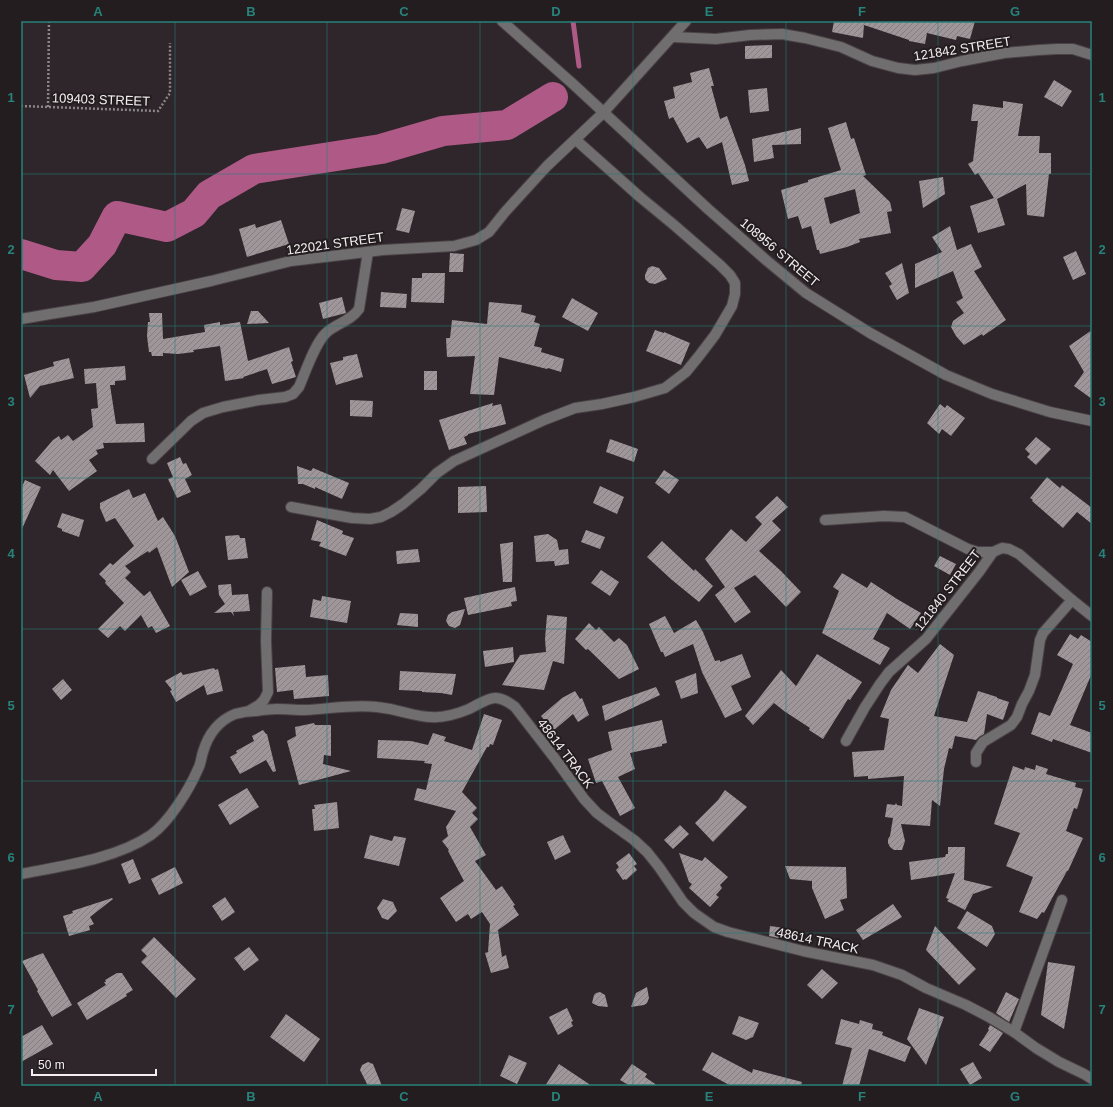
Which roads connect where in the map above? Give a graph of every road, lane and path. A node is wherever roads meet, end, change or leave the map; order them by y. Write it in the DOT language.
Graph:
graph roads {
  1 [pos="49,21"];
  2 [pos="502,21"];
  3 [pos="686,21"];
  4 [pos="673,37"];
  5 [pos="170,43"];
  6 [pos="1092,55"];
  7 [pos="21,106"];
  8 [pos="48,107"];
  9 [pos="603,113"];
  10 [pos="576,140"];
  11 [pos="368,252"];
  12 [pos="21,319"];
  13 [pos="1092,421"];
  14 [pos="152,458"];
  15 [pos="291,507"];
  16 [pos="825,520"];
  17 [pos="993,552"];
  18 [pos="267,592"];
  19 [pos="1072,600"];
  20 [pos="1092,616"];
  21 [pos="249,711"];
  22 [pos="846,741"];
  23 [pos="976,762"];
  24 [pos="21,874"];
  25 [pos="1062,900"];
  26 [pos="1014,1032"];
  27 [pos="1092,1079"];
  1 -- 8 [label="path"];
  2 -- 9 [label="street, 108956 STREET"];
  3 -- 4 [label="street, 122021 STREET"];
  4 -- 6 [label="street, 121842 STREET"];
  4 -- 9 [label="street, 122021 STREET"];
  5 -- 8 [label="path, 109403 STREET"];
  7 -- 8 [label="path, 109403 STREET"];
  9 -- 10 [label="street, 122021 STREET"];
  9 -- 13 [label="street, 108956 STREET"];
  10 -- 11 [label="street, 122021 STREET"];
  10 -- 15 [label="street"];
  11 -- 12 [label="street, 122021 STREET"];
  11 -- 14 [label="street"];
  16 -- 17 [label="street"];
  17 -- 19 [label="street, 121840 STREET"];
  17 -- 22 [label="street, 121840 STREET"];
  18 -- 21 [label="street"];
  19 -- 20 [label="street, 121840 STREET"];
  19 -- 23 [label="street"];
  21 -- 24 [label="street, 48614 TRACK"];
  21 -- 26 [label="street, 48614 TRACK"];
  25 -- 26 [label="street"];
  26 -- 27 [label="street, 48614 TRACK"];
}
